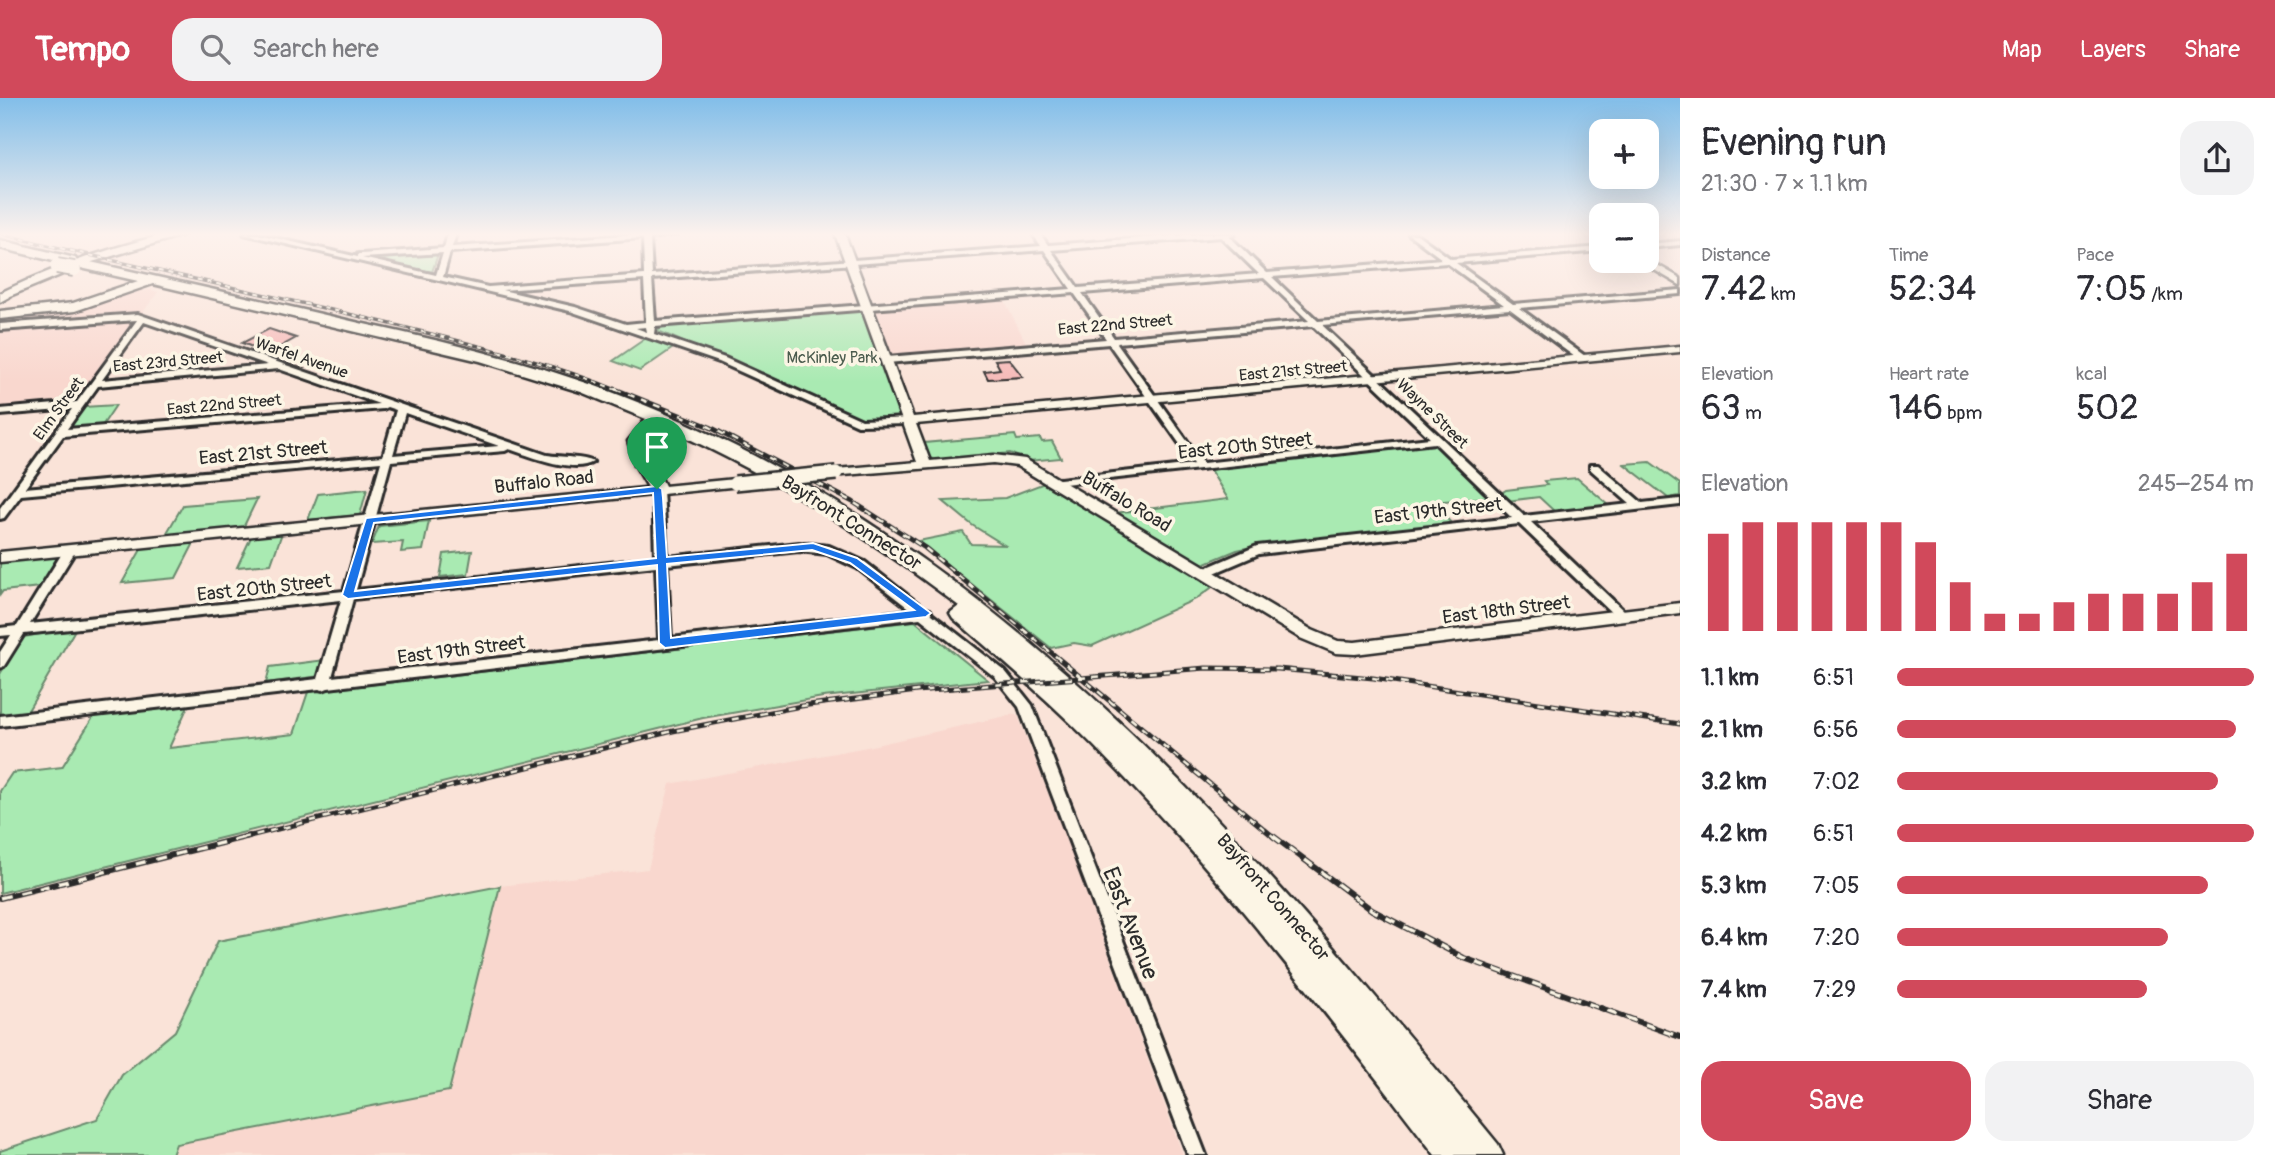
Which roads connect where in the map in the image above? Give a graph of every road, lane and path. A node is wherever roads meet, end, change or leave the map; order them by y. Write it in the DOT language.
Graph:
graph roads {
  1 [pos="31,283"];
  2 [pos="116,283"];
  3 [pos="144,283"];
  4 [pos="152,283"];
  5 [pos="466,283"];
  6 [pos="571,283"];
  7 [pos="648,283"];
  8 [pos="858,283"];
  9 [pos="1071,283"];
  10 [pos="1167,283"];
  11 [pos="1274,283"];
  12 [pos="1479,283"];
  13 [pos="490,289"];
  14 [pos="1076,290"];
  15 [pos="1680,292"];
  16 [pos="104,299"];
  17 [pos="0,303"];
  18 [pos="1510,306"];
  19 [pos="867,307"];
  20 [pos="142,318"];
  21 [pos="1315,323"];
  22 [pos="0,327"];
  23 [pos="651,329"];
  24 [pos="1112,340"];
  25 [pos="1680,349"];
  26 [pos="1582,358"];
  27 [pos="887,360"];
  28 [pos="284,367"];
  29 [pos="1373,378"];
  30 [pos="96,383"];
  31 [pos="1153,398"];
  32 [pos="80,405"];
  33 [pos="396,407"];
  34 [pos="0,412"];
  35 [pos="654,420"];
  36 [pos="910,421"];
  37 [pos="59,433"];
  38 [pos="671,433"];
  39 [pos="1438,440"];
  40 [pos="512,447"];
  41 [pos="639,449"];
  42 [pos="387,458"];
  43 [pos="588,462"];
  44 [pos="925,465"];
  45 [pos="1201,467"];
  46 [pos="1594,467"];
  47 [pos="1055,482"];
  48 [pos="657,489"];
  49 [pos="17,492"];
  50 [pos="1680,502"];
  51 [pos="1640,507"];
  52 [pos="0,516"];
  53 [pos="1521,520"];
  54 [pos="369,521"];
  55 [pos="824,548"];
  56 [pos="70,550"];
  57 [pos="0,557"];
  58 [pos="662,561"];
  59 [pos="1205,573"];
  60 [pos="348,595"];
  61 [pos="1680,608"];
  62 [pos="926,613"];
  63 [pos="1621,615"];
  64 [pos="20,630"];
  65 [pos="0,632"];
  66 [pos="665,643"];
  67 [pos="1336,647"];
  68 [pos="0,663"];
  69 [pos="323,685"];
  70 [pos="0,721"];
  71 [pos="1318,963"];
  72 [pos="1197,1155"];
  73 [pos="1455,1155"];
  74 [pos="1487,1155"];
  1 -- 17 [label="main road"];
  2 -- 16 [label="highway"];
  3 -- 16 [label="highway"];
  4 -- 35 [label="highway, Bayfront Connector"];
  5 -- 13 [label="street"];
  6 -- 13 [label="street"];
  7 -- 23 [label="street"];
  8 -- 19 [label="main road"];
  9 -- 14 [label="street"];
  10 -- 14 [label="street"];
  11 -- 21 [label="street, Wayne Street"];
  12 -- 18 [label="street"];
  13 -- 23 [label="street"];
  14 -- 19 [label="street"];
  14 -- 24 [label="street"];
  15 -- 18 [label="street, East 22nd Street"];
  16 -- 17 [label="highway"];
  18 -- 21 [label="street, East 22nd Street"];
  18 -- 26 [label="street"];
  19 -- 23 [label="street"];
  19 -- 27 [label="main road"];
  20 -- 22 [label="street, Warfel Avenue"];
  20 -- 28 [label="street, Warfel Avenue"];
  20 -- 30 [label="street, Elm Street"];
  21 -- 24 [label="street, East 22nd Street"];
  21 -- 29 [label="street, Wayne Street"];
  23 -- 36 [label="street"];
  24 -- 27 [label="street, East 22nd Street"];
  24 -- 31 [label="street"];
  25 -- 26 [label="main road, East 21st Street"];
  26 -- 29 [label="main road, East 21st Street"];
  27 -- 36 [label="main road"];
  28 -- 30 [label="street, East 23rd Street"];
  28 -- 33 [label="street, Warfel Avenue"];
  29 -- 31 [label="main road, East 21st Street"];
  29 -- 39 [label="street, Wayne Street"];
  30 -- 32 [label="street, Elm Street"];
  31 -- 36 [label="main road, East 21st Street"];
  31 -- 45 [label="street"];
  32 -- 34 [label="street"];
  32 -- 37 [label="street, Elm Street"];
  33 -- 37 [label="street, East 22nd Street"];
  33 -- 40 [label="street, Warfel Avenue"];
  33 -- 42 [label="street"];
  35 -- 38 [label="highway, Bayfront Connector"];
  35 -- 41 [label="highway"];
  35 -- 71 [label="highway, Bayfront Connector"];
  36 -- 44 [label="main road"];
  37 -- 49 [label="street, Elm Street"];
  38 -- 41 [label="highway"];
  38 -- 71 [label="highway, Bayfront Connector"];
  39 -- 45 [label="street, East 20th Street"];
  39 -- 53 [label="street, Wayne Street"];
  40 -- 42 [label="street, East 21st Street"];
  40 -- 43 [label="street, Warfel Avenue"];
  41 -- 48 [label="highway"];
  42 -- 49 [label="street, East 21st Street"];
  42 -- 54 [label="street"];
  44 -- 47 [label="main road, Buffalo Road"];
  44 -- 48 [label="main road, Buffalo Road, bridge"];
  45 -- 47 [label="street, East 20th Street"];
  46 -- 51 [label="street"];
  47 -- 59 [label="main road, Buffalo Road"];
  48 -- 54 [label="main road, Buffalo Road"];
  48 -- 58 [label="street"];
  49 -- 52 [label="street, Elm Street"];
  50 -- 51 [label="street, East 19th Street"];
  51 -- 53 [label="street, East 19th Street"];
  53 -- 59 [label="street, East 19th Street"];
  53 -- 63 [label="street, Wayne Street"];
  54 -- 56 [label="main road, Buffalo Road"];
  54 -- 60 [label="street"];
  55 -- 58 [label="street, East 20th Street"];
  55 -- 62 [label="street, East Avenue"];
  56 -- 57 [label="main road, Buffalo Road"];
  56 -- 64 [label="street"];
  58 -- 60 [label="street, East 20th Street"];
  58 -- 66 [label="street"];
  59 -- 67 [label="main road, Buffalo Road"];
  60 -- 64 [label="street, East 20th Street"];
  60 -- 69 [label="street"];
  61 -- 63 [label="main road, East 18th Street"];
  62 -- 66 [label="street, East 19th Street"];
  62 -- 72 [label="street, East Avenue"];
  63 -- 67 [label="main road, East 18th Street"];
  64 -- 65 [label="street, East 20th Street"];
  64 -- 68 [label="street"];
  66 -- 69 [label="street, East 19th Street"];
  69 -- 70 [label="street, East 19th Street"];
  71 -- 73 [label="highway, Bayfront Connector"];
  71 -- 74 [label="highway, Bayfront Connector"];
}
